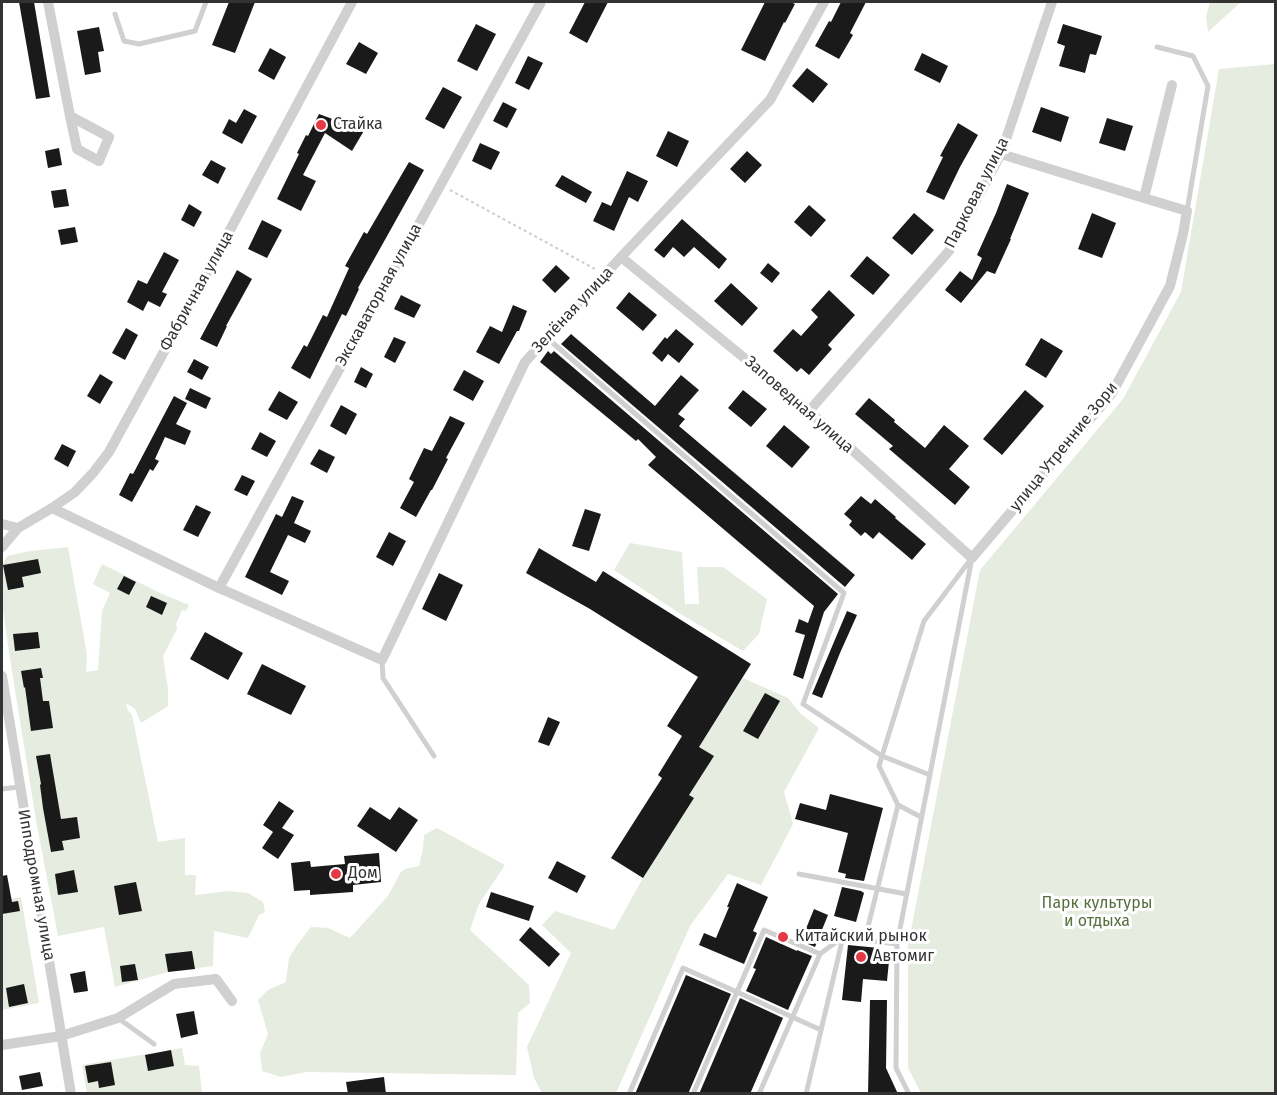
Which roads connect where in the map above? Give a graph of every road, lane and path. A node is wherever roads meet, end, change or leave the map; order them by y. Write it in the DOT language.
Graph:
graph roads {
  1 [pos="48,2"];
  2 [pos="206,2"];
  3 [pos="352,2"];
  4 [pos="541,2"];
  5 [pos="824,2"];
  6 [pos="1052,2"];
  7 [pos="115,14"];
  8 [pos="1157,47"];
  9 [pos="1172,85"];
  10 [pos="70,116"];
  11 [pos="1001,154"];
  12 [pos="440,184"];
  13 [pos="1144,198"];
  14 [pos="1187,211"];
  15 [pos="621,257"];
  16 [pos="606,275"];
  17 [pos="546,338"];
  18 [pos="809,411"];
  19 [pos="52,508"];
  20 [pos="2,524"];
  21 [pos="18,528"];
  22 [pos="2,547"];
  23 [pos="972,558"];
  24 [pos="219,588"];
  25 [pos="381,660"];
  26 [pos="2,676"];
  27 [pos="434,756"];
  28 [pos="882,756"];
  29 [pos="930,775"];
  30 [pos="19,787"];
  31 [pos="2,789"];
  32 [pos="898,805"];
  33 [pos="921,817"];
  34 [pos="799,874"];
  35 [pos="878,888"];
  36 [pos="906,894"];
  37 [pos="843,937"];
  38 [pos="865,939"];
  39 [pos="897,944"];
  40 [pos="820,954"];
  41 [pos="737,992"];
  42 [pos="232,1001"];
  43 [pos="118,1018"];
  44 [pos="792,1018"];
  45 [pos="822,1030"];
  46 [pos="61,1035"];
  47 [pos="154,1044"];
  48 [pos="2,1045"];
  49 [pos="71,1094"];
  50 [pos="629,1094"];
  51 [pos="693,1094"];
  52 [pos="759,1094"];
  53 [pos="806,1094"];
  54 [pos="909,1094"];
  1 -- 10 [label="street"];
  2 -- 7 [label="lane"];
  3 -- 19 [label="street, Фабричная улица"];
  4 -- 12 [label="street, Экскаваторная улица"];
  5 -- 15 [label="street, Зелёная улица"];
  6 -- 11 [label="street, Парковая улица"];
  8 -- 14 [label="lane"];
  9 -- 13 [label="street"];
  11 -- 13 [label="street"];
  11 -- 18 [label="street, Парковая улица"];
  12 -- 16 [label="path"];
  12 -- 24 [label="street, Экскаваторная улица"];
  13 -- 14 [label="street"];
  14 -- 23 [label="street, улица Утренние Зори"];
  15 -- 16 [label="street, Зелёная улица"];
  15 -- 18 [label="street, Заповедная улица"];
  16 -- 17 [label="street, Зелёная улица"];
  17 -- 25 [label="street, Зелёная улица"];
  17 -- 28 [label="lane"];
  18 -- 23 [label="street, Заповедная улица"];
  19 -- 21 [label="street, Фабричная улица"];
  19 -- 24 [label="street"];
  20 -- 21 [label="street"];
  21 -- 22 [label="street, Фабричная улица"];
  23 -- 28 [label="lane"];
  23 -- 29 [label="lane"];
  24 -- 25 [label="street"];
  25 -- 27 [label="lane"];
  26 -- 30 [label="street, Ипподромная улица"];
  28 -- 29 [label="lane"];
  28 -- 32 [label="lane"];
  29 -- 33 [label="lane"];
  30 -- 31 [label="lane"];
  30 -- 46 [label="street, Ипподромная улица"];
  32 -- 33 [label="lane"];
  32 -- 35 [label="lane"];
  33 -- 36 [label="lane"];
  34 -- 35 [label="lane"];
  35 -- 36 [label="lane"];
  35 -- 38 [label="lane"];
  36 -- 39 [label="lane"];
  37 -- 38 [label="lane"];
  37 -- 40 [label="lane"];
  37 -- 45 [label="lane"];
  38 -- 39 [label="lane"];
  39 -- 54 [label="lane"];
  40 -- 41 [label="lane"];
  40 -- 44 [label="lane"];
  41 -- 44 [label="lane"];
  41 -- 50 [label="lane"];
  41 -- 51 [label="lane"];
  42 -- 43 [label="street"];
  43 -- 46 [label="street"];
  43 -- 47 [label="lane"];
  44 -- 45 [label="lane"];
  44 -- 52 [label="lane"];
  45 -- 53 [label="lane"];
  46 -- 48 [label="street"];
  46 -- 49 [label="street, Ипподромная улица"];
}
